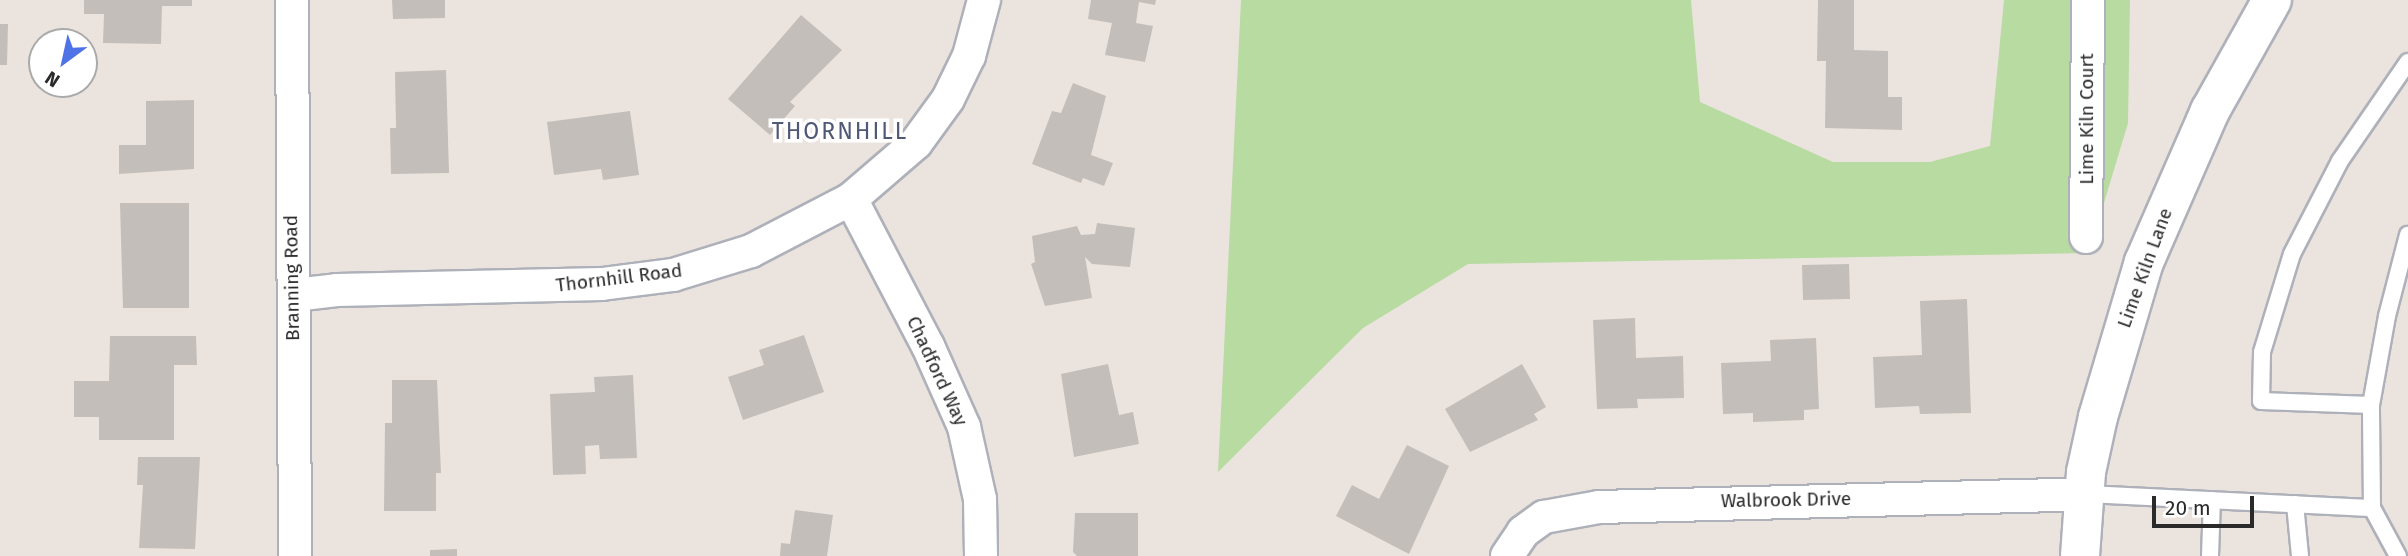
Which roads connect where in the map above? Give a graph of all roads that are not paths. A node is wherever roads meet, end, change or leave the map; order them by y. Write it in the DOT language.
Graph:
graph roads {
  1 [pos="292,0"];
  2 [pos="984,0"];
  3 [pos="2088,0"];
  4 [pos="2272,0"];
  5 [pos="2408,62"];
  6 [pos="851,199"];
  7 [pos="2408,235"];
  8 [pos="2086,237"];
  9 [pos="294,295"];
  10 [pos="2371,405"];
  11 [pos="2085,494"];
  12 [pos="2212,500"];
  13 [pos="2295,504"];
  14 [pos="2372,508"];
  15 [pos="295,556"];
  16 [pos="981,556"];
  17 [pos="1507,556"];
  18 [pos="2080,556"];
  19 [pos="2210,556"];
  20 [pos="2300,556"];
  21 [pos="2398,556"];
  1 -- 9 [label="street, Branning Road"];
  2 -- 6 [label="street, Thornhill Road"];
  3 -- 8 [label="street, Lime Kiln Court"];
  4 -- 11 [label="main road, Lime Kiln Lane"];
  5 -- 10 [label="lane"];
  6 -- 9 [label="street, Thornhill Road"];
  6 -- 16 [label="street, Chadford Way"];
  7 -- 10 [label="lane"];
  9 -- 15 [label="street, Branning Road"];
  10 -- 14 [label="lane"];
  11 -- 12 [label="lane"];
  11 -- 17 [label="street, Walbrook Drive"];
  11 -- 18 [label="main road, Lime Kiln Lane"];
  12 -- 13 [label="lane"];
  12 -- 19 [label="lane"];
  13 -- 14 [label="lane"];
  13 -- 20 [label="lane"];
  14 -- 21 [label="lane"];
}
